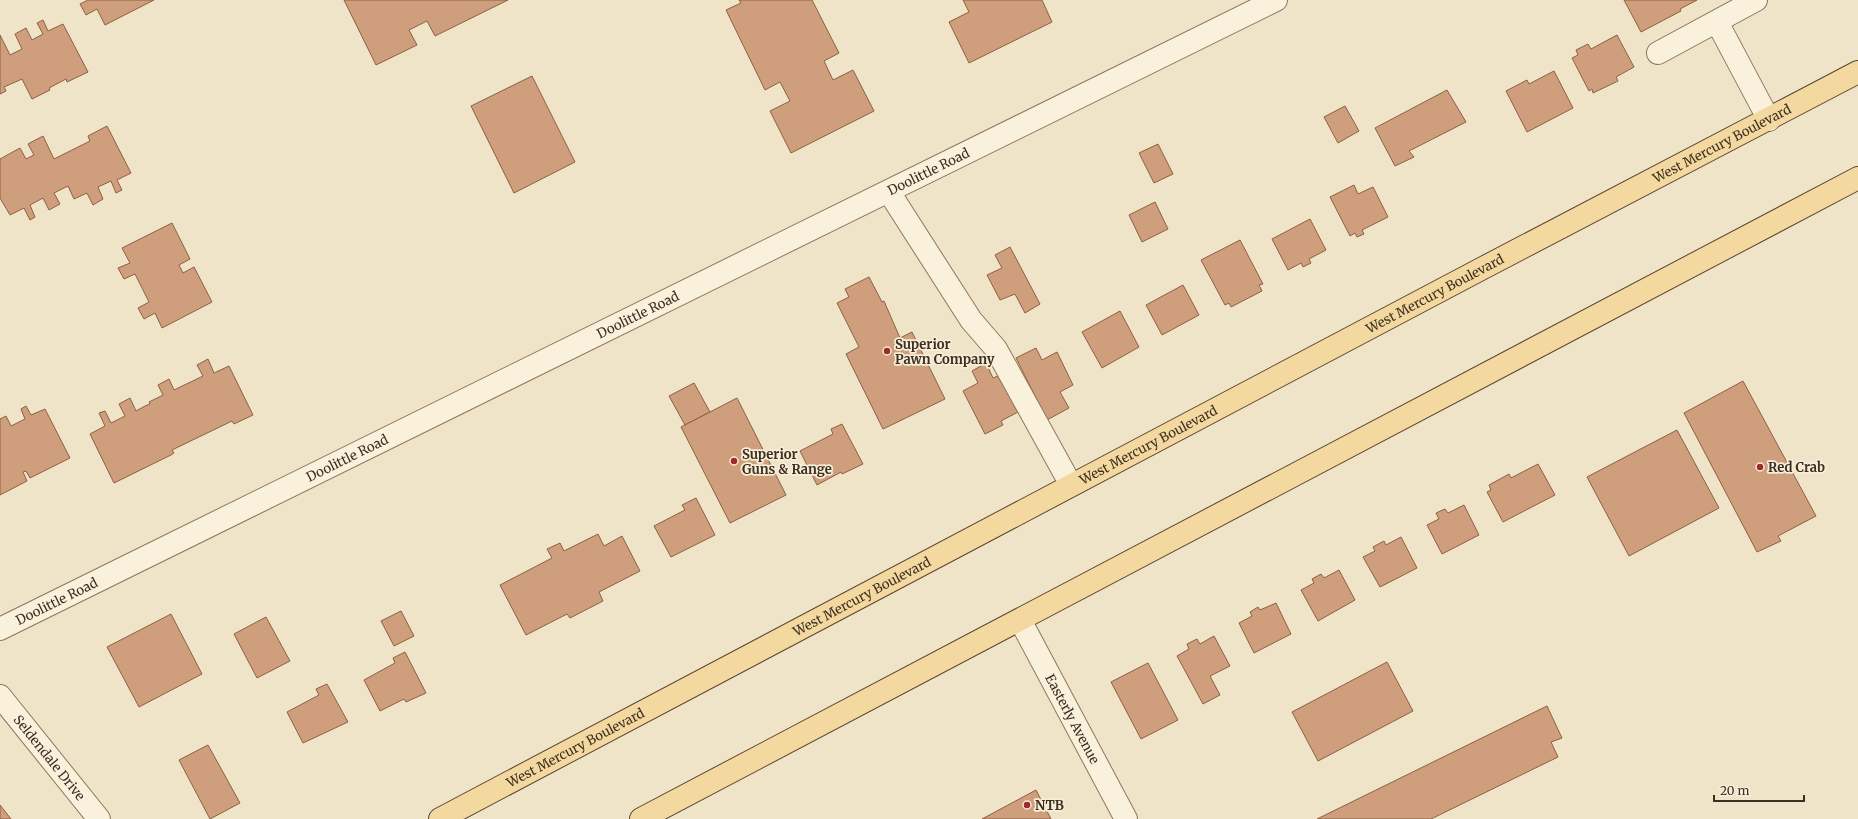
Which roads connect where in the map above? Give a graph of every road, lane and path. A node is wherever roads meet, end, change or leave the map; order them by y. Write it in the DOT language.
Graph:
graph roads {
  1 [pos="1276,0"];
  2 [pos="1756,0"];
  3 [pos="1716,22"];
  4 [pos="1658,53"];
  5 [pos="1858,72"];
  6 [pos="1768,120"];
  7 [pos="1858,178"];
  8 [pos="889,192"];
  9 [pos="1071,485"];
  10 [pos="1020,620"];
  11 [pos="0,629"];
  12 [pos="0,696"];
  13 [pos="99,819"];
  14 [pos="440,819"];
  15 [pos="642,819"];
  16 [pos="1126,819"];
  1 -- 8 [label="street, Doolittle Road"];
  2 -- 3 [label="street"];
  3 -- 4 [label="street"];
  3 -- 6 [label="street"];
  5 -- 6 [label="main road, West Mercury Boulevard"];
  6 -- 9 [label="main road, West Mercury Boulevard"];
  7 -- 10 [label="main road"];
  8 -- 9 [label="street"];
  8 -- 11 [label="street, Doolittle Road"];
  9 -- 14 [label="main road, West Mercury Boulevard"];
  10 -- 15 [label="main road"];
  10 -- 16 [label="street, Easterly Avenue"];
  12 -- 13 [label="street, Seldendale Drive"];
}
